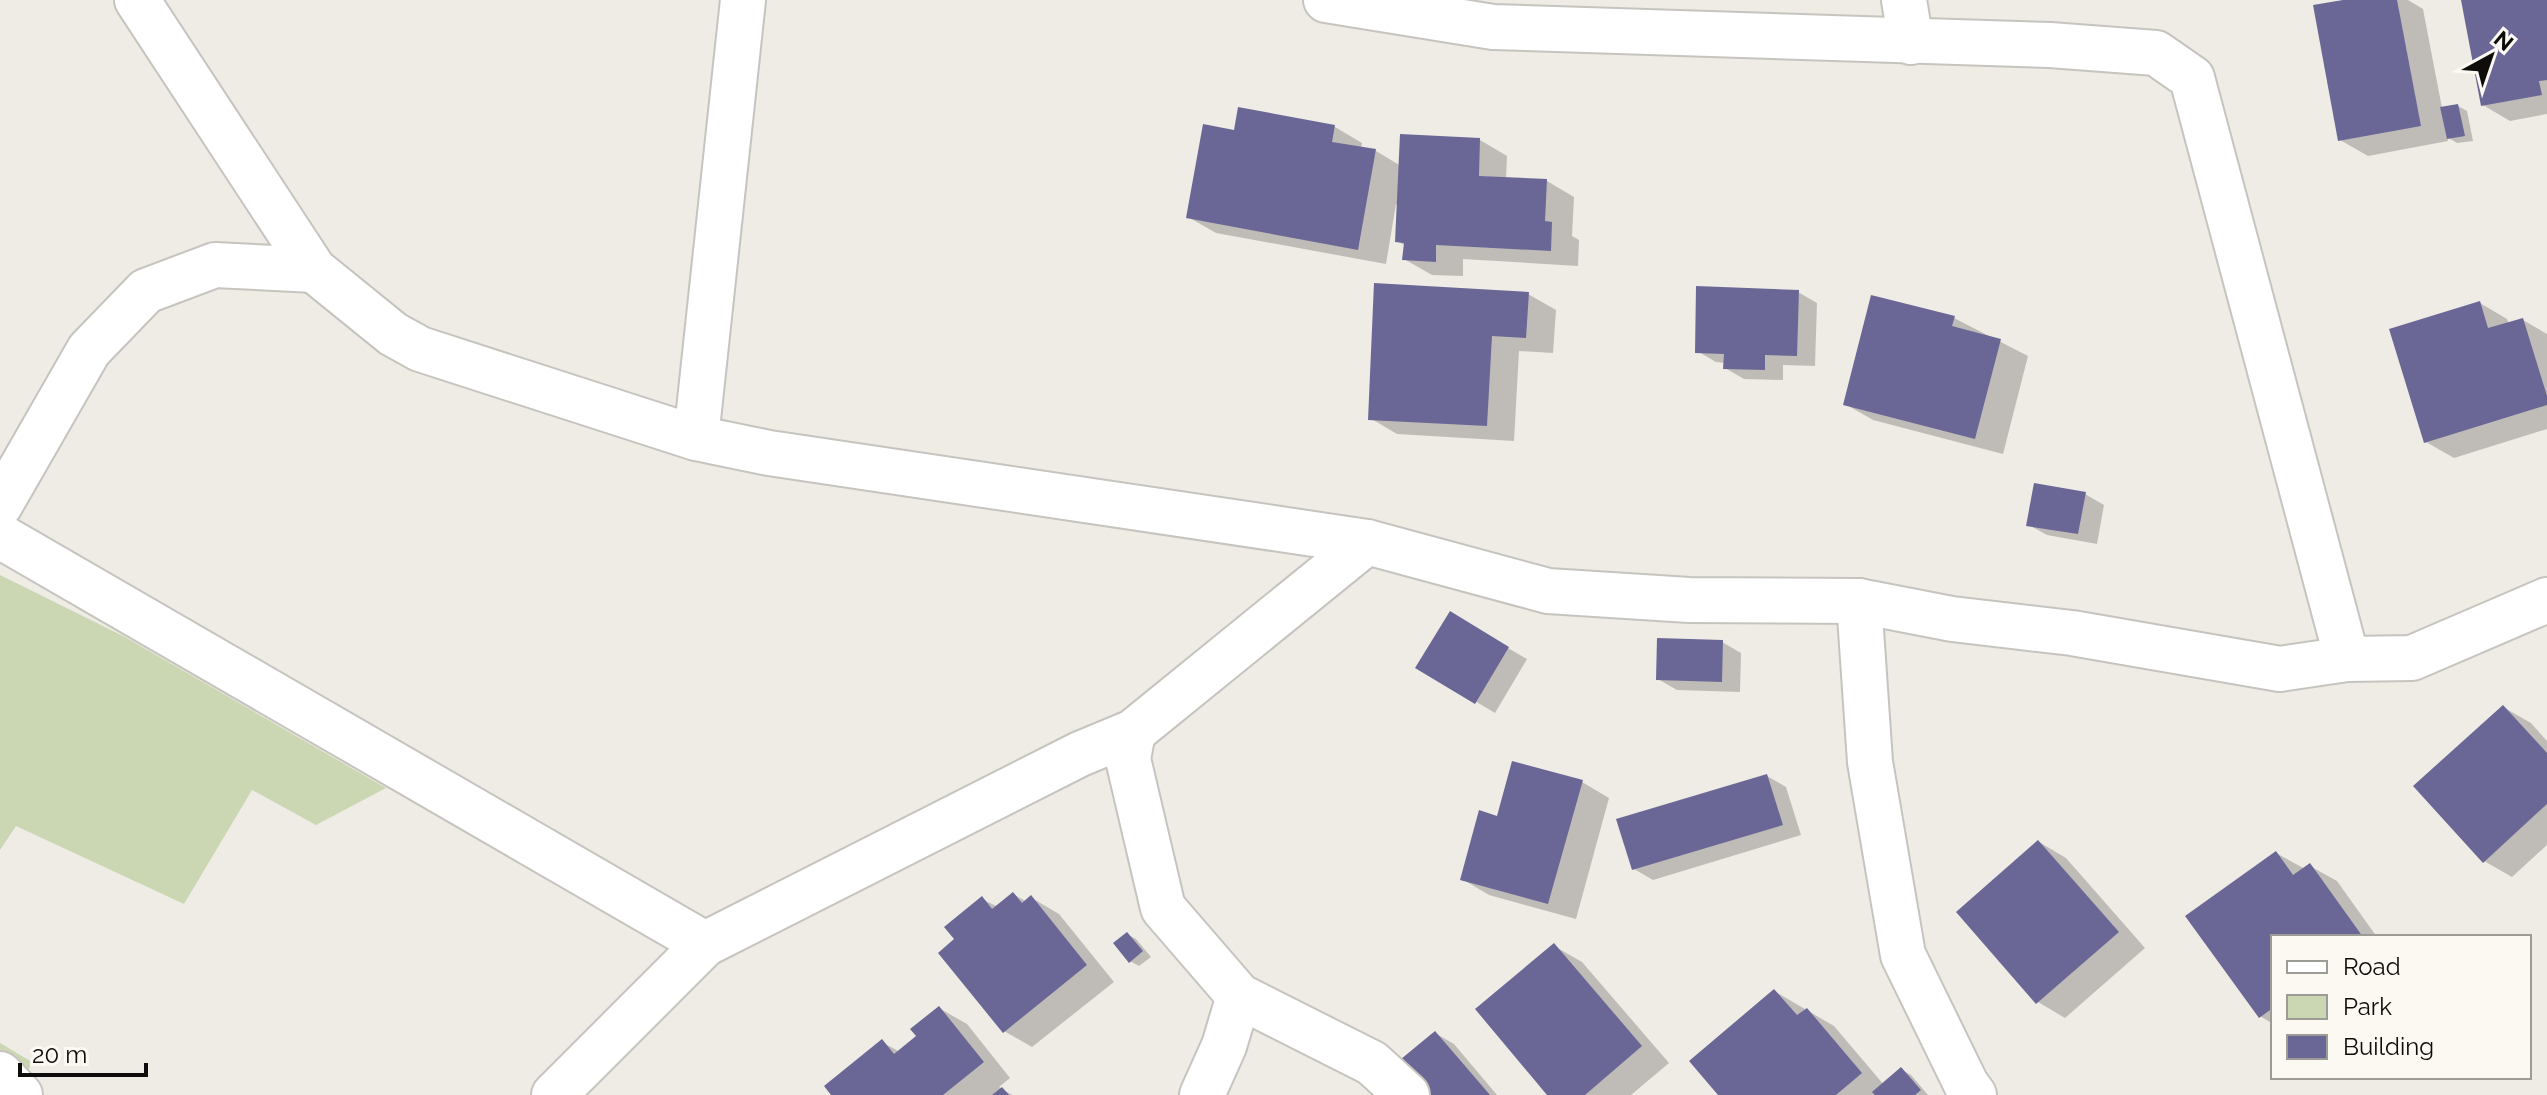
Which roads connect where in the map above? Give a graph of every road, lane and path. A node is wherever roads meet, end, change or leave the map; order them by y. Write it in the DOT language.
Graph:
graph roads {
  1 [pos="137,0"];
  2 [pos="743,0"];
  3 [pos="1326,0"];
  4 [pos="1904,0"];
  5 [pos="1911,42"];
  6 [pos="314,270"];
  7 [pos="696,438"];
  8 [pos="0,505"];
  9 [pos="0,536"];
  10 [pos="1367,542"];
  11 [pos="2547,600"];
  12 [pos="1859,601"];
  13 [pos="2347,659"];
  14 [pos="1133,732"];
  15 [pos="705,944"];
  16 [pos="1239,996"];
  17 [pos="0,1074"];
  18 [pos="20,1095"];
  19 [pos="554,1095"];
  20 [pos="1202,1095"];
  21 [pos="1407,1095"];
  22 [pos="1974,1095"];
  1 -- 6 [label="street"];
  2 -- 7 [label="street"];
  3 -- 5 [label="street"];
  4 -- 5 [label="street"];
  5 -- 13 [label="street"];
  6 -- 7 [label="street"];
  6 -- 8 [label="street"];
  7 -- 10 [label="street"];
  9 -- 15 [label="street"];
  10 -- 12 [label="street"];
  10 -- 14 [label="street"];
  11 -- 13 [label="street"];
  12 -- 13 [label="street"];
  12 -- 22 [label="street"];
  14 -- 15 [label="street"];
  14 -- 16 [label="street"];
  15 -- 19 [label="street"];
  16 -- 20 [label="street"];
  16 -- 21 [label="street"];
  17 -- 18 [label="street"];
}
